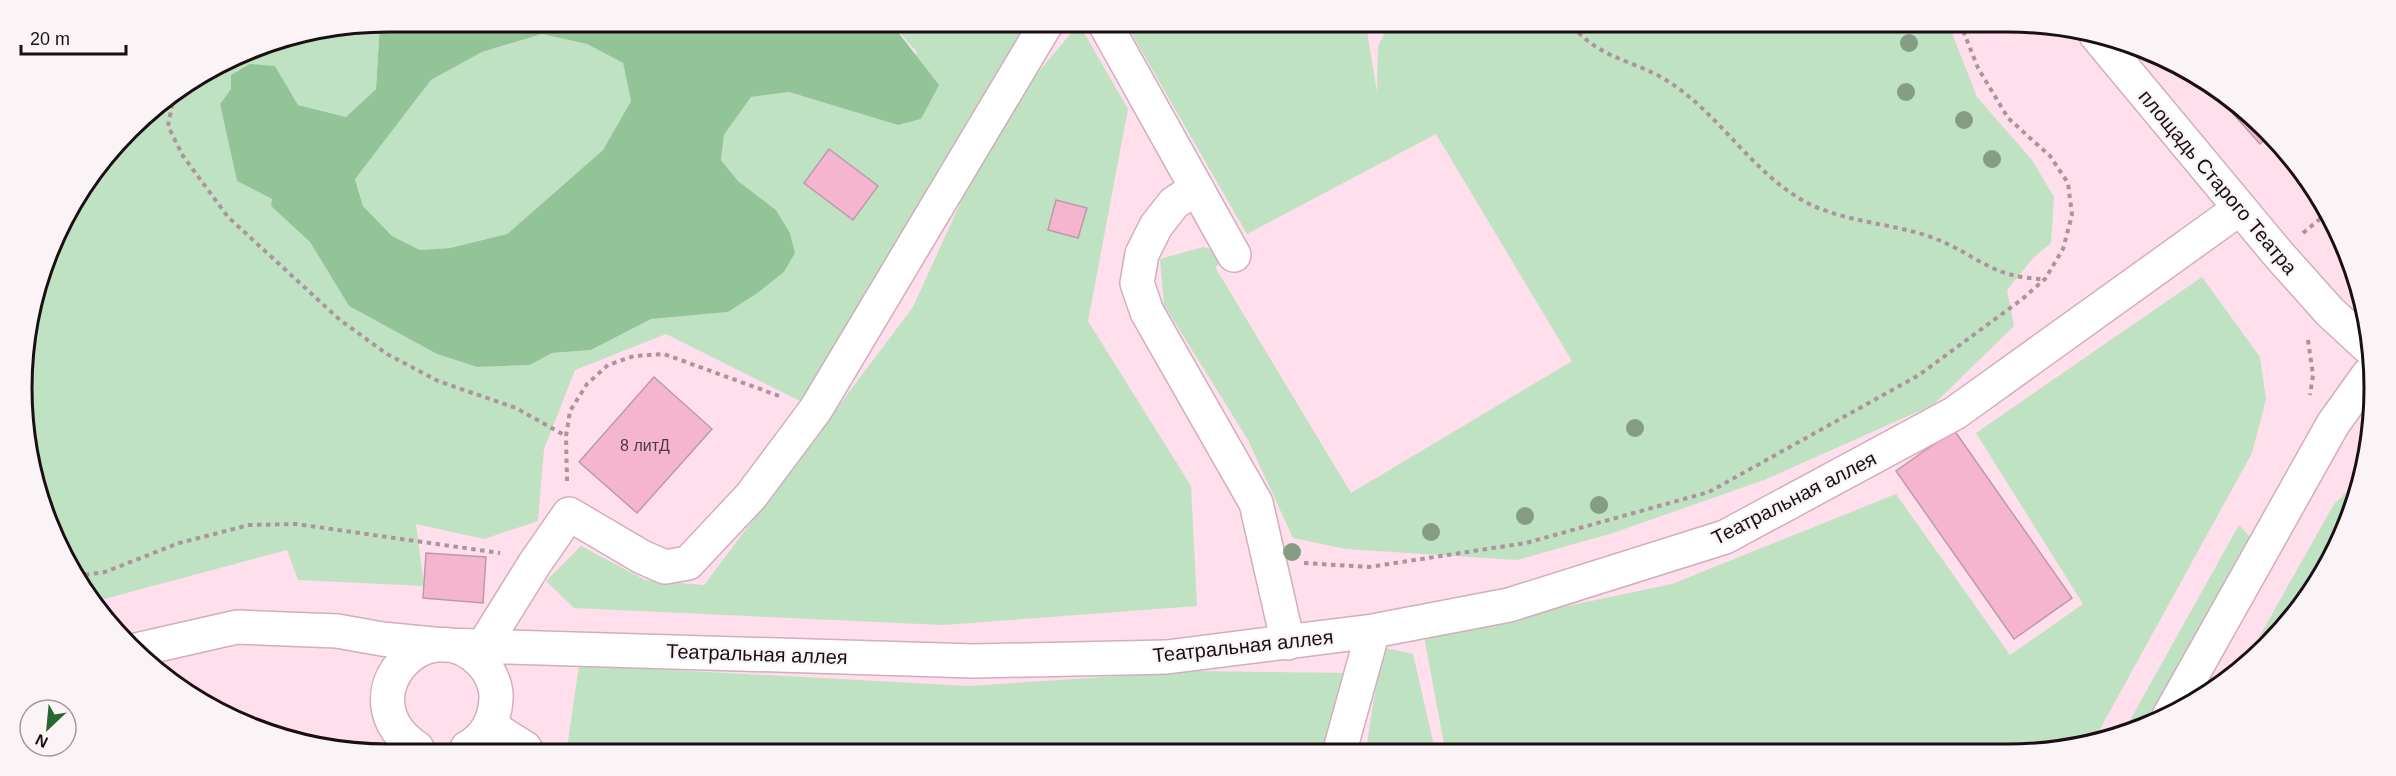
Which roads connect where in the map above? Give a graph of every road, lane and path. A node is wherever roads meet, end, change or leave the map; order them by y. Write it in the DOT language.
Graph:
graph roads {
  1 [pos="1041,32"];
  2 [pos="1109,32"];
  3 [pos="1578,32"];
  4 [pos="1964,32"];
  5 [pos="2104,45"];
  6 [pos="172,104"];
  7 [pos="1197,188"];
  8 [pos="2238,209"];
  9 [pos="1234,255"];
  10 [pos="2045,279"];
  11 [pos="2359,326"];
  12 [pos="2364,381"];
  13 [pos="816,409"];
  14 [pos="566,436"];
  15 [pos="568,514"];
  16 [pos="1270,562"];
  17 [pos="534,563"];
  18 [pos="85,575"];
  19 [pos="1373,632"];
  20 [pos="1287,643"];
  21 [pos="443,645"];
  22 [pos="484,645"];
  23 [pos="144,648"];
  24 [pos="393,650"];
  25 [pos="2177,702"];
  26 [pos="490,726"];
  27 [pos="411,744"];
  28 [pos="473,744"];
  29 [pos="519,744"];
  30 [pos="1342,744"];
  1 -- 13 [label="street"];
  2 -- 7 [label="street"];
  3 -- 10 [label="path"];
  4 -- 10 [label="path"];
  5 -- 8 [label="street, площадь Старого Театра"];
  6 -- 14 [label="path"];
  7 -- 9 [label="street"];
  7 -- 16 [label="street"];
  8 -- 11 [label="street, площадь Старого Театра"];
  8 -- 19 [label="street, Театральная аллея"];
  10 -- 16 [label="path"];
  12 -- 25 [label="street"];
  13 -- 14 [label="path"];
  13 -- 15 [label="street"];
  14 -- 15 [label="path"];
  15 -- 17 [label="street"];
  16 -- 20 [label="street"];
  17 -- 18 [label="path"];
  17 -- 22 [label="street"];
  19 -- 20 [label="street, Театральная аллея"];
  19 -- 30 [label="street"];
  20 -- 22 [label="street, Театральная аллея"];
  21 -- 22 [label="street, Театральная аллея"];
  21 -- 24 [label="street, Театральная аллея"];
  21 -- 26 [label="street"];
  23 -- 24 [label="street, Театральная аллея"];
  24 -- 27 [label="street"];
  26 -- 28 [label="street"];
  26 -- 29 [label="street"];
}
